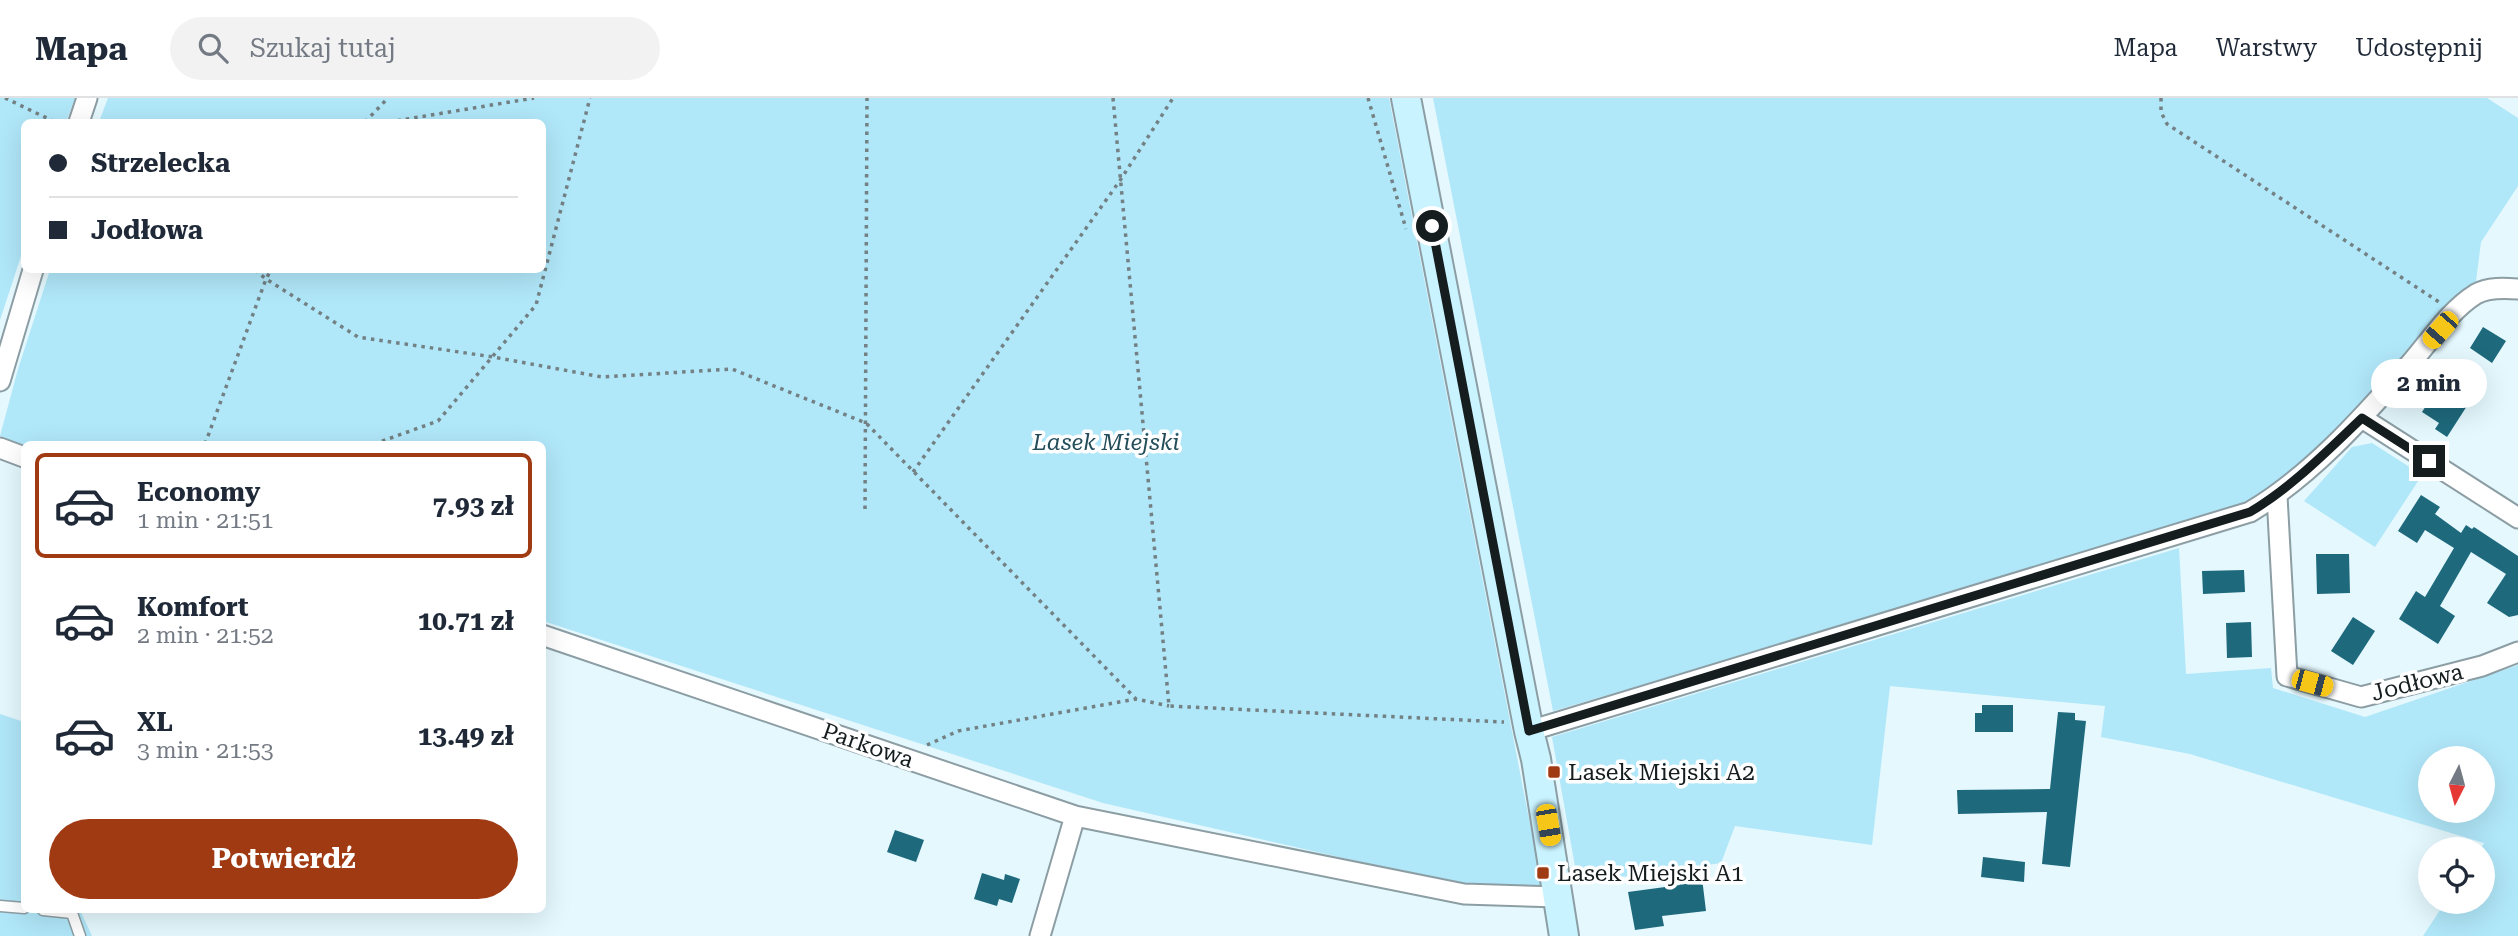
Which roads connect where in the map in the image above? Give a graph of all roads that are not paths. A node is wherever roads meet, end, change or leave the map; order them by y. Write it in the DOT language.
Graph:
graph roads {
  1 [pos="87,98"];
  2 [pos="1406,98"];
  3 [pos="80,119"];
  4 [pos="32,273"];
  5 [pos="2518,289"];
  6 [pos="0,381"];
  7 [pos="2362,418"];
  8 [pos="0,448"];
  9 [pos="21,456"];
  10 [pos="2277,496"];
  11 [pos="2518,518"];
  12 [pos="546,636"];
  13 [pos="2518,652"];
  14 [pos="1517,726"];
  15 [pos="1075,816"];
  16 [pos="1559,897"];
  17 [pos="0,906"];
  18 [pos="21,908"];
  19 [pos="72,913"];
  20 [pos="1564,932"];
  21 [pos="80,936"];
  22 [pos="1040,936"];
  1 -- 3 [label="street"];
  2 -- 14 [label="street"];
  4 -- 6 [label="street"];
  5 -- 7 [label="street"];
  7 -- 10 [label="street"];
  7 -- 11 [label="street"];
  8 -- 9 [label="street"];
  10 -- 13 [label="street, Jodłowa"];
  10 -- 14 [label="street"];
  12 -- 15 [label="street, Parkowa"];
  14 -- 16 [label="street"];
  15 -- 16 [label="street, Parkowa"];
  15 -- 22 [label="street"];
  16 -- 20 [label="street"];
  17 -- 18 [label="lane"];
  19 -- 21 [label="lane"];
}
